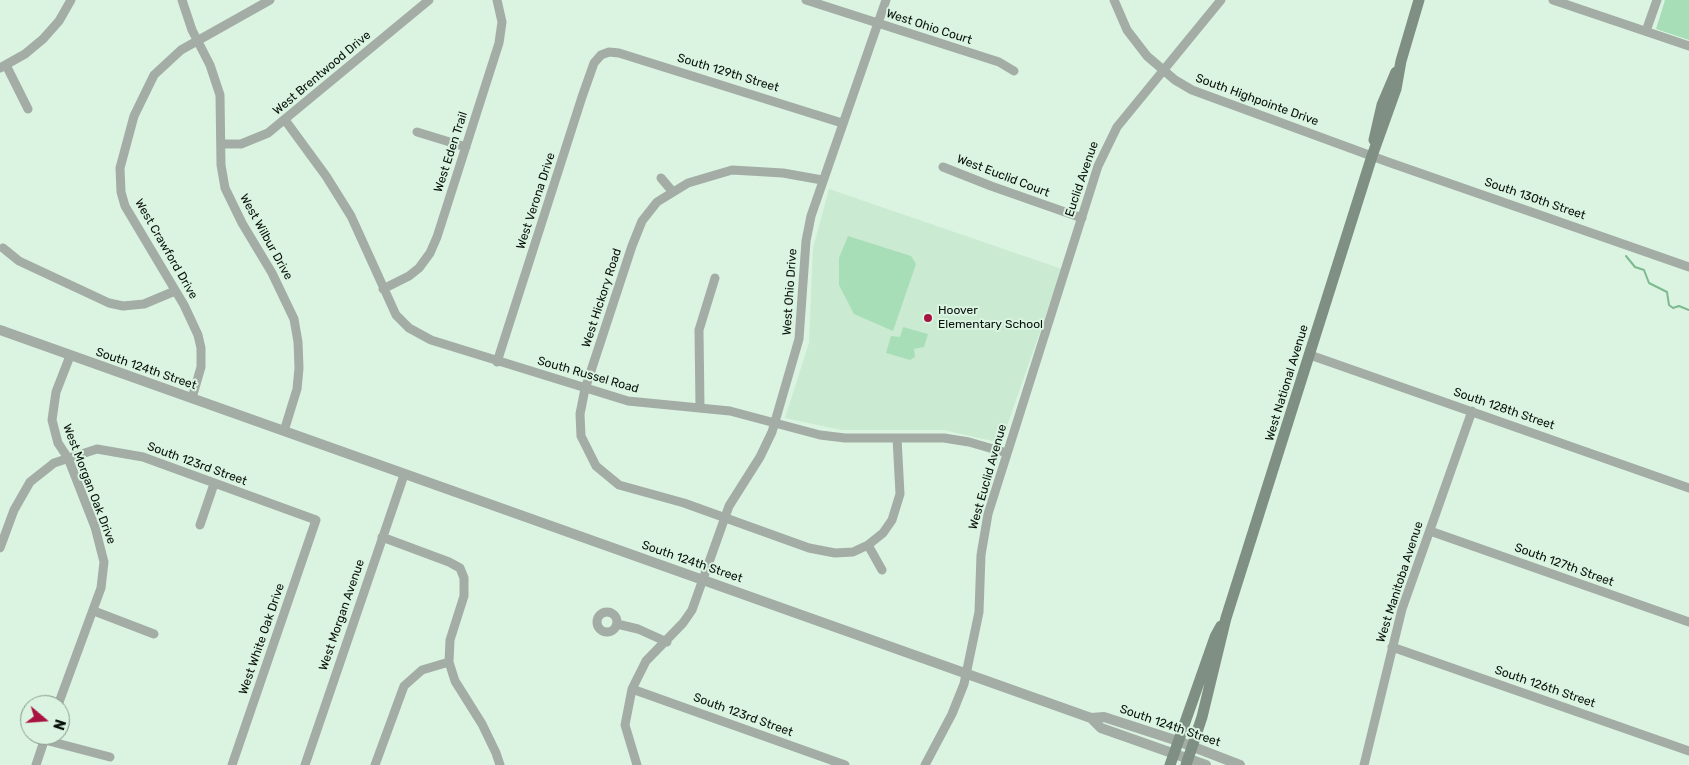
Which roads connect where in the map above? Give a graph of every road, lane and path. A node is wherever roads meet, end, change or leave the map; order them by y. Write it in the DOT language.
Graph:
graph roads {
  1 [pos="71,0"];
  2 [pos="182,0"];
  3 [pos="270,0"];
  4 [pos="429,0"];
  5 [pos="497,0"];
  6 [pos="806,0"];
  7 [pos="886,0"];
  8 [pos="1114,0"];
  9 [pos="1221,0"];
  10 [pos="1419,0"];
  11 [pos="1553,0"];
  12 [pos="1657,0"];
  13 [pos="878,23"];
  14 [pos="1646,31"];
  15 [pos="197,40"];
  16 [pos="1689,46"];
  17 [pos="606,53"];
  18 [pos="3,66"];
  19 [pos="1163,70"];
  20 [pos="1014,71"];
  21 [pos="28,109"];
  22 [pos="284,120"];
  23 [pos="842,123"];
  24 [pos="417,132"];
  25 [pos="221,144"];
  26 [pos="466,147"];
  27 [pos="1372,156"];
  28 [pos="943,167"];
  29 [pos="661,178"];
  30 [pos="822,180"];
  31 [pos="672,191"];
  32 [pos="1082,218"];
  33 [pos="3,248"];
  34 [pos="1689,267"];
  35 [pos="715,278"];
  36 [pos="383,289"];
  37 [pos="176,291"];
  38 [pos="1052,310"];
  39 [pos="0,330"];
  40 [pos="1310,355"];
  41 [pos="70,356"];
  42 [pos="497,362"];
  43 [pos="585,389"];
  44 [pos="192,398"];
  45 [pos="700,408"];
  46 [pos="1472,411"];
  47 [pos="775,423"];
  48 [pos="286,430"];
  49 [pos="897,438"];
  50 [pos="1007,453"];
  51 [pos="68,458"];
  52 [pos="404,474"];
  53 [pos="214,484"];
  54 [pos="1689,488"];
  55 [pos="725,517"];
  56 [pos="316,520"];
  57 [pos="200,525"];
  58 [pos="1430,531"];
  59 [pos="382,537"];
  60 [pos="868,545"];
  61 [pos="0,548"];
  62 [pos="882,570"];
  63 [pos="704,580"];
  64 [pos="94,611"];
  65 [pos="1226,618"];
  66 [pos="1689,622"];
  67 [pos="617,624"];
  68 [pos="154,634"];
  69 [pos="667,642"];
  70 [pos="1392,647"];
  71 [pos="449,662"];
  72 [pos="966,672"];
  73 [pos="632,689"];
  74 [pos="62,695"];
  75 [pos="1091,718"];
  76 [pos="1178,741"];
  77 [pos="70,744"];
  78 [pos="43,745"];
  79 [pos="1193,746"];
  80 [pos="1689,751"];
  81 [pos="1174,753"];
  82 [pos="110,757"];
  83 [pos="1187,762"];
  84 [pos="36,765"];
  85 [pos="232,765"];
  86 [pos="305,765"];
  87 [pos="375,765"];
  88 [pos="500,765"];
  89 [pos="637,765"];
  90 [pos="845,765"];
  91 [pos="925,765"];
  92 [pos="1170,765"];
  93 [pos="1206,765"];
  94 [pos="1240,765"];
  95 [pos="1364,765"];
  1 -- 18 [label="street"];
  2 -- 15 [label="street, West Wilbur Drive"];
  3 -- 15 [label="street, West Crawford Drive"];
  4 -- 22 [label="street, West Brentwood Drive"];
  5 -- 26 [label="street, West Eden Trail"];
  6 -- 13 [label="street, West Ohio Court"];
  7 -- 13 [label="street, West Ohio Drive"];
  8 -- 19 [label="street, South Highpointe Drive"];
  9 -- 19 [label="street, Euclid Avenue"];
  10 -- 27 [label="main road, West National Avenue"];
  11 -- 14 [label="street"];
  12 -- 14 [label="street"];
  13 -- 20 [label="street, West Ohio Court"];
  13 -- 23 [label="street, West Ohio Drive"];
  14 -- 16 [label="street"];
  15 -- 25 [label="street, West Wilbur Drive"];
  15 -- 37 [label="street, West Crawford Drive"];
  17 -- 23 [label="street, South 129th Street"];
  17 -- 42 [label="street, West Verona Drive"];
  18 -- 21 [label="street"];
  19 -- 27 [label="street, South Highpointe Drive"];
  19 -- 32 [label="street, Euclid Avenue"];
  22 -- 25 [label="street, West Brentwood Drive"];
  22 -- 36 [label="street, South Russel Road"];
  23 -- 30 [label="street, West Ohio Drive"];
  24 -- 26 [label="street"];
  25 -- 48 [label="street, West Wilbur Drive"];
  26 -- 36 [label="street, West Eden Trail"];
  27 -- 34 [label="street, South 130th Street"];
  27 -- 40 [label="main road, West National Avenue"];
  28 -- 32 [label="street, West Euclid Court"];
  29 -- 31 [label="street"];
  30 -- 31 [label="street, West Hickory Road"];
  30 -- 47 [label="street, West Ohio Drive"];
  31 -- 43 [label="street, West Hickory Road"];
  32 -- 38 [label="street, Euclid Avenue"];
  33 -- 37 [label="street"];
  35 -- 45 [label="street"];
  36 -- 42 [label="street, South Russel Road"];
  37 -- 44 [label="street, West Crawford Drive"];
  38 -- 50 [label="street, West Euclid Avenue"];
  39 -- 41 [label="street, South 124th Street"];
  40 -- 46 [label="street, South 128th Street"];
  40 -- 65 [label="main road, West National Avenue"];
  41 -- 44 [label="street, South 124th Street"];
  41 -- 51 [label="street, West Morgan Oak Drive"];
  42 -- 43 [label="street, South Russel Road"];
  43 -- 45 [label="street, South Russel Road"];
  43 -- 55 [label="street, West Hickory Road"];
  44 -- 48 [label="street, South 124th Street"];
  45 -- 47 [label="street, South Russel Road"];
  46 -- 54 [label="street, South 128th Street"];
  46 -- 58 [label="street, West Manitoba Avenue"];
  47 -- 49 [label="street, South Russel Road"];
  47 -- 55 [label="street, West Ohio Drive"];
  48 -- 52 [label="street, South 124th Street"];
  49 -- 50 [label="street, South Russel Road"];
  49 -- 60 [label="street"];
  50 -- 72 [label="street, West Euclid Avenue"];
  51 -- 53 [label="street, South 123rd Street"];
  51 -- 61 [label="street, South 123rd Street"];
  51 -- 64 [label="street, West Morgan Oak Drive"];
  52 -- 59 [label="street, West Morgan Avenue"];
  52 -- 63 [label="street, South 124th Street"];
  53 -- 56 [label="street, South 123rd Street"];
  53 -- 57 [label="street"];
  55 -- 60 [label="street, West Hickory Road"];
  55 -- 63 [label="street, West Ohio Drive"];
  56 -- 85 [label="street, West White Oak Drive"];
  58 -- 66 [label="street, South 127th Street"];
  58 -- 70 [label="street, West Manitoba Avenue"];
  59 -- 71 [label="street"];
  59 -- 86 [label="street, West Morgan Avenue"];
  60 -- 62 [label="street"];
  63 -- 69 [label="street, West Ohio Drive"];
  63 -- 72 [label="street, South 124th Street"];
  64 -- 68 [label="street"];
  64 -- 74 [label="street, West Morgan Oak Drive"];
  65 -- 76 [label="main road, West National Avenue"];
  65 -- 79 [label="main road, West National Avenue"];
  67 -- 69 [label="street"];
  69 -- 73 [label="street, West Ohio Drive"];
  70 -- 80 [label="street, South 126th Street"];
  70 -- 95 [label="street, West Manitoba Avenue"];
  71 -- 87 [label="street"];
  71 -- 88 [label="street"];
  72 -- 75 [label="street, South 124th Street"];
  72 -- 91 [label="street, West Euclid Avenue"];
  73 -- 89 [label="street, West Ohio Drive"];
  73 -- 90 [label="street, South 123rd Street"];
  75 -- 76 [label="street, South 124th Street"];
  75 -- 81 [label="street, South 124th Street"];
  76 -- 79 [label="street, South 124th Street"];
  76 -- 81 [label="main road, West National Avenue"];
  77 -- 82 [label="street"];
  78 -- 84 [label="street"];
  79 -- 83 [label="main road, West National Avenue"];
  79 -- 94 [label="street, South 124th Street"];
  81 -- 83 [label="street, South 124th Street"];
  81 -- 92 [label="main road, West National Avenue"];
  83 -- 93 [label="street, South 124th Street"];
}
